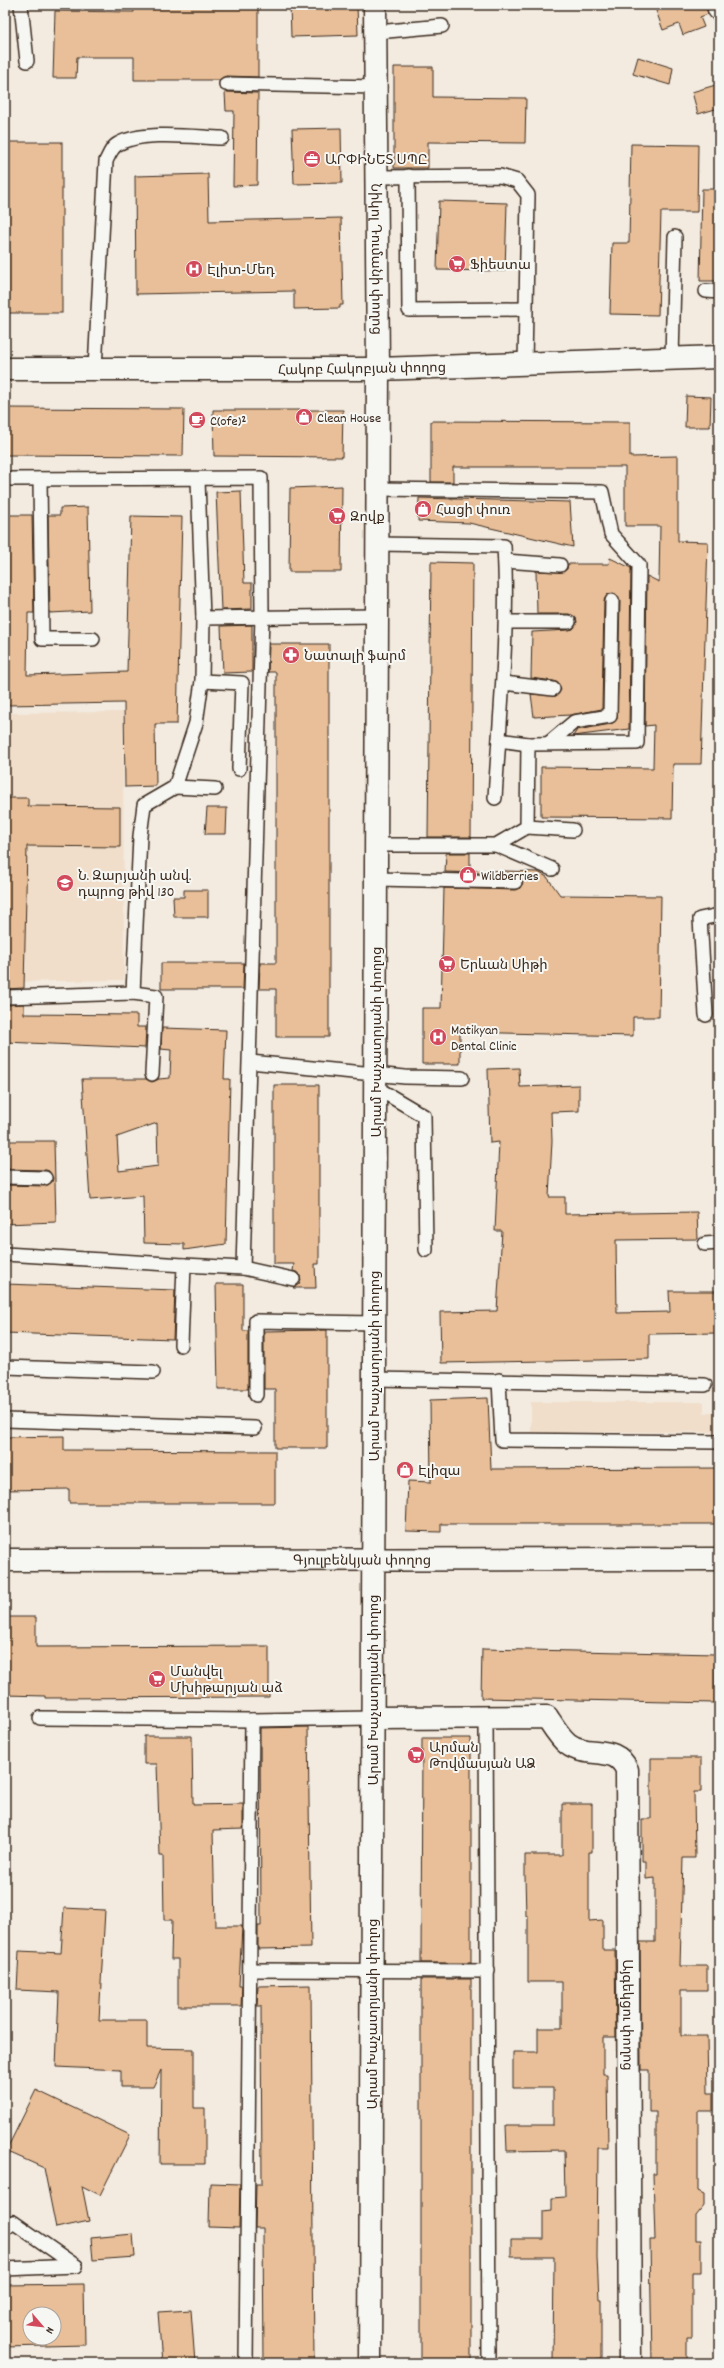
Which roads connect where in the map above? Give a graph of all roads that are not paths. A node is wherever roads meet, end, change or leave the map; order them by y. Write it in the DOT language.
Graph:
graph roads {
  1 [pos="21,5"];
  2 [pos="375,5"];
  3 [pos="718,5"];
  4 [pos="719,9"];
  5 [pos="442,26"];
  6 [pos="377,32"];
  7 [pos="27,60"];
  8 [pos="226,84"];
  9 [pos="376,87"];
  10 [pos="222,138"];
  11 [pos="408,176"];
  12 [pos="377,177"];
  13 [pos="674,237"];
  14 [pos="706,291"];
  15 [pos="719,292"];
  16 [pos="526,309"];
  17 [pos="719,357"];
  18 [pos="672,359"];
  19 [pos="525,365"];
  20 [pos="5,369"];
  21 [pos="95,369"];
  22 [pos="378,369"];
  23 [pos="5,479"];
  24 [pos="40,479"];
  25 [pos="198,480"];
  26 [pos="378,489"];
  27 [pos="378,544"];
  28 [pos="505,561"];
  29 [pos="560,565"];
  30 [pos="612,601"];
  31 [pos="262,616"];
  32 [pos="377,616"];
  33 [pos="203,618"];
  34 [pos="507,622"];
  35 [pos="569,622"];
  36 [pos="93,639"];
  37 [pos="202,681"];
  38 [pos="504,683"];
  39 [pos="553,689"];
  40 [pos="499,740"];
  41 [pos="549,743"];
  42 [pos="528,744"];
  43 [pos="239,769"];
  44 [pos="175,787"];
  45 [pos="215,789"];
  46 [pos="495,798"];
  47 [pos="527,827"];
  48 [pos="573,830"];
  49 [pos="377,845"];
  50 [pos="496,845"];
  51 [pos="552,869"];
  52 [pos="376,879"];
  53 [pos="514,882"];
  54 [pos="719,915"];
  55 [pos="133,993"];
  56 [pos="5,997"];
  57 [pos="706,1015"];
  58 [pos="250,1062"];
  59 [pos="152,1074"];
  60 [pos="462,1078"];
  61 [pos="375,1080"];
  62 [pos="5,1177"];
  63 [pos="44,1178"];
  64 [pos="719,1243"];
  65 [pos="705,1244"];
  66 [pos="426,1250"];
  67 [pos="5,1254"];
  68 [pos="184,1265"];
  69 [pos="244,1268"];
  70 [pos="293,1279"];
  71 [pos="375,1324"];
  72 [pos="180,1346"];
  73 [pos="5,1366"];
  74 [pos="152,1372"];
  75 [pos="374,1379"];
  76 [pos="499,1380"];
  77 [pos="705,1385"];
  78 [pos="256,1395"];
  79 [pos="5,1420"];
  80 [pos="255,1428"];
  81 [pos="719,1442"];
  82 [pos="374,1559"];
  83 [pos="719,1559"];
  84 [pos="5,1560"];
  85 [pos="40,1718"];
  86 [pos="373,1718"];
  87 [pos="486,1718"];
  88 [pos="252,1720"];
  89 [pos="251,1970"];
  90 [pos="372,1970"];
  91 [pos="488,1971"];
  92 [pos="5,2229"];
  93 [pos="5,2269"];
  94 [pos="246,2363"];
  95 [pos="370,2363"];
  96 [pos="489,2363"];
  97 [pos="630,2363"];
  1 -- 7 [label="lane"];
  2 -- 6 [label="street, Նիկոլ Դումանի փողոց"];
  3 -- 4 [label="street"];
  5 -- 6 [label="lane"];
  6 -- 9 [label="street, Նիկոլ Դումանի փողոց"];
  8 -- 9 [label="lane"];
  9 -- 12 [label="street, Նիկոլ Դումանի փողոց"];
  10 -- 21 [label="lane"];
  11 -- 12 [label="lane"];
  11 -- 16 [label="lane"];
  11 -- 16 [label="lane"];
  12 -- 22 [label="street, Նիկոլ Դումանի փողոց"];
  13 -- 18 [label="lane"];
  14 -- 15 [label="lane"];
  16 -- 19 [label="lane"];
  17 -- 18 [label="street, Հակոբ Հակոբյան փողոց"];
  18 -- 19 [label="street, Հակոբ Հակոբյան փողոց"];
  19 -- 22 [label="street, Հակոբ Հակոբյան փողոց"];
  20 -- 21 [label="street, Հակոբ Հակոբյան փողոց"];
  21 -- 22 [label="street, Հակոբ Հակոբյան փողոց"];
  22 -- 26 [label="street, Արամ Խաչատրյանի փողոց"];
  23 -- 24 [label="lane"];
  24 -- 25 [label="lane"];
  24 -- 36 [label="lane"];
  25 -- 31 [label="lane"];
  25 -- 33 [label="lane"];
  26 -- 27 [label="street, Արամ Խաչատրյանի փողոց"];
  26 -- 41 [label="lane"];
  27 -- 28 [label="lane"];
  27 -- 32 [label="street, Արամ Խաչատրյանի փողոց"];
  28 -- 29 [label="lane"];
  28 -- 34 [label="lane"];
  30 -- 41 [label="lane"];
  31 -- 32 [label="lane"];
  31 -- 33 [label="lane"];
  31 -- 58 [label="lane"];
  32 -- 49 [label="street, Արամ Խաչատրյանի փողոց"];
  33 -- 37 [label="lane"];
  34 -- 35 [label="lane"];
  34 -- 38 [label="lane"];
  37 -- 43 [label="lane"];
  37 -- 44 [label="lane"];
  38 -- 39 [label="lane"];
  38 -- 40 [label="lane"];
  40 -- 42 [label="lane"];
  40 -- 46 [label="lane"];
  41 -- 42 [label="lane"];
  42 -- 47 [label="lane"];
  44 -- 45 [label="lane"];
  44 -- 55 [label="lane"];
  47 -- 48 [label="lane"];
  47 -- 50 [label="lane"];
  49 -- 50 [label="lane"];
  49 -- 52 [label="street, Արամ Խաչատրյանի փողոց"];
  50 -- 51 [label="lane"];
  52 -- 53 [label="lane"];
  52 -- 61 [label="street, Արամ Խաչատրյանի փողոց"];
  54 -- 57 [label="lane"];
  55 -- 56 [label="lane"];
  55 -- 59 [label="lane"];
  58 -- 61 [label="lane"];
  58 -- 69 [label="lane"];
  60 -- 61 [label="lane"];
  61 -- 66 [label="lane"];
  61 -- 71 [label="street, Արամ Խաչատրյանի փողոց"];
  62 -- 63 [label="lane"];
  64 -- 65 [label="lane"];
  67 -- 68 [label="lane"];
  68 -- 69 [label="lane"];
  68 -- 72 [label="lane"];
  69 -- 70 [label="lane"];
  71 -- 75 [label="street, Արամ Խաչատրյանի փողոց"];
  71 -- 78 [label="lane"];
  73 -- 74 [label="lane"];
  75 -- 76 [label="lane"];
  75 -- 82 [label="street, Արամ Խաչատրյանի փողոց"];
  76 -- 77 [label="lane"];
  76 -- 81 [label="lane"];
  79 -- 80 [label="lane"];
  82 -- 83 [label="street, Գյուլբենկյան փողոց"];
  82 -- 84 [label="street, Գյուլբենկյան փողոց"];
  82 -- 86 [label="street, Արամ Խաչատրյանի փողոց"];
  85 -- 88 [label="lane"];
  86 -- 87 [label="street"];
  86 -- 88 [label="lane"];
  86 -- 90 [label="street, Արամ Խաչատրյանի փողոց"];
  87 -- 91 [label="lane"];
  87 -- 97 [label="street, Այգեկցու փողոց"];
  88 -- 89 [label="lane"];
  89 -- 90 [label="lane"];
  89 -- 94 [label="lane"];
  90 -- 91 [label="lane"];
  90 -- 95 [label="street, Արամ Խաչատրյանի փողոց"];
  91 -- 96 [label="lane"];
  92 -- 93 [label="lane"];
}
